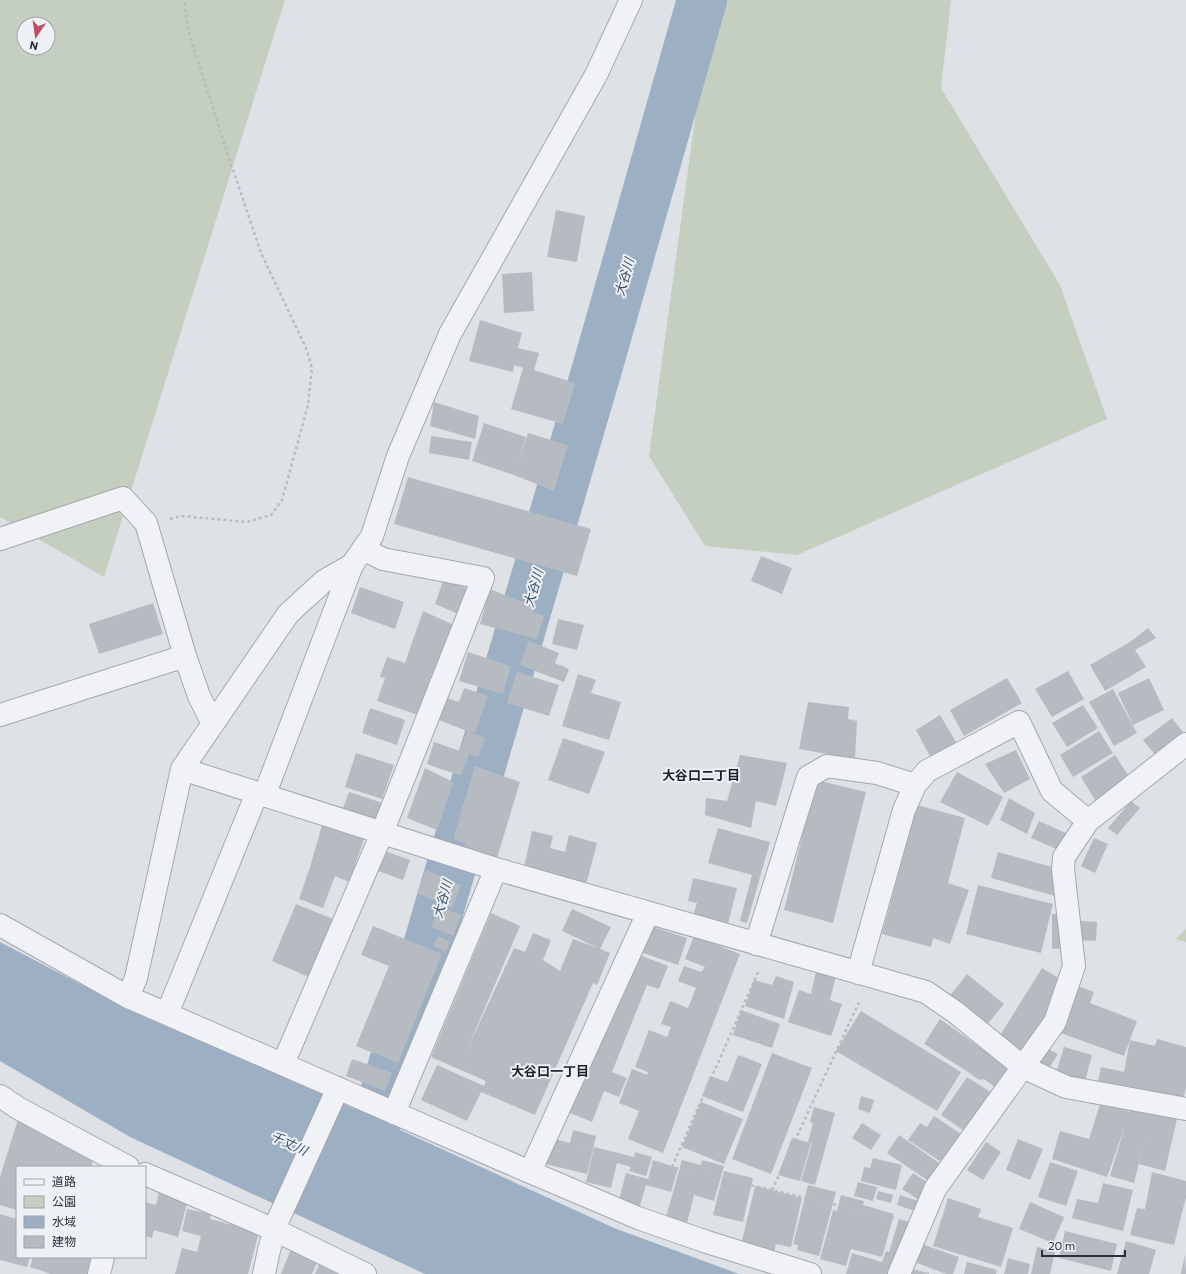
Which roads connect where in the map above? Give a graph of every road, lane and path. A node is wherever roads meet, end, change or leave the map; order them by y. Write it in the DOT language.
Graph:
graph roads {
  1 [pos="184,0"];
  2 [pos="631,0"];
  3 [pos="146,523"];
  4 [pos="0,539"];
  5 [pos="357,557"];
  6 [pos="185,656"];
  7 [pos="0,715"];
  8 [pos="213,724"];
  9 [pos="1186,744"];
  10 [pos="182,769"];
  11 [pos="915,786"];
  12 [pos="261,794"];
  13 [pos="1088,821"];
  14 [pos="382,833"];
  15 [pos="496,869"];
  16 [pos="648,913"];
  17 [pos="0,925"];
  18 [pos="762,946"];
  19 [pos="864,975"];
  20 [pos="128,997"];
  21 [pos="167,1014"];
  22 [pos="283,1064"];
  23 [pos="1023,1067"];
  24 [pos="336,1092"];
  25 [pos="0,1096"];
  26 [pos="1186,1109"];
  27 [pos="394,1113"];
  28 [pos="546,1138"];
  29 [pos="123,1166"];
  30 [pos="672,1167"];
  31 [pos="530,1172"];
  32 [pos="146,1174"];
  33 [pos="772,1190"];
  34 [pos="919,1224"];
  35 [pos="277,1225"];
  36 [pos="103,1258"];
  37 [pos="99,1274"];
  38 [pos="264,1274"];
  39 [pos="365,1274"];
  40 [pos="810,1274"];
  41 [pos="899,1274"];
  1 -- 3 [label="path"];
  2 -- 5 [label="street"];
  3 -- 4 [label="street"];
  3 -- 6 [label="street"];
  5 -- 8 [label="street"];
  5 -- 12 [label="street"];
  5 -- 14 [label="street"];
  6 -- 7 [label="street"];
  6 -- 8 [label="street"];
  8 -- 10 [label="street"];
  9 -- 13 [label="street"];
  10 -- 12 [label="street"];
  10 -- 20 [label="street"];
  11 -- 13 [label="street"];
  11 -- 18 [label="street"];
  11 -- 19 [label="street"];
  12 -- 14 [label="street"];
  12 -- 21 [label="street"];
  13 -- 23 [label="street"];
  14 -- 15 [label="street"];
  14 -- 22 [label="street"];
  15 -- 16 [label="street"];
  15 -- 27 [label="street"];
  16 -- 18 [label="street"];
  16 -- 28 [label="street"];
  17 -- 20 [label="street"];
  18 -- 19 [label="street"];
  18 -- 30 [label="path"];
  19 -- 23 [label="street"];
  19 -- 33 [label="path"];
  20 -- 21 [label="street"];
  21 -- 22 [label="street"];
  22 -- 24 [label="street"];
  23 -- 26 [label="street"];
  23 -- 34 [label="street"];
  24 -- 27 [label="street"];
  24 -- 35 [label="street"];
  25 -- 29 [label="street"];
  27 -- 31 [label="street"];
  28 -- 30 [label="path"];
  28 -- 31 [label="street"];
  30 -- 33 [label="path"];
  31 -- 40 [label="street"];
  32 -- 35 [label="street"];
  33 -- 34 [label="path"];
  34 -- 41 [label="street"];
  35 -- 38 [label="street"];
  35 -- 39 [label="street"];
  36 -- 37 [label="street"];
}
